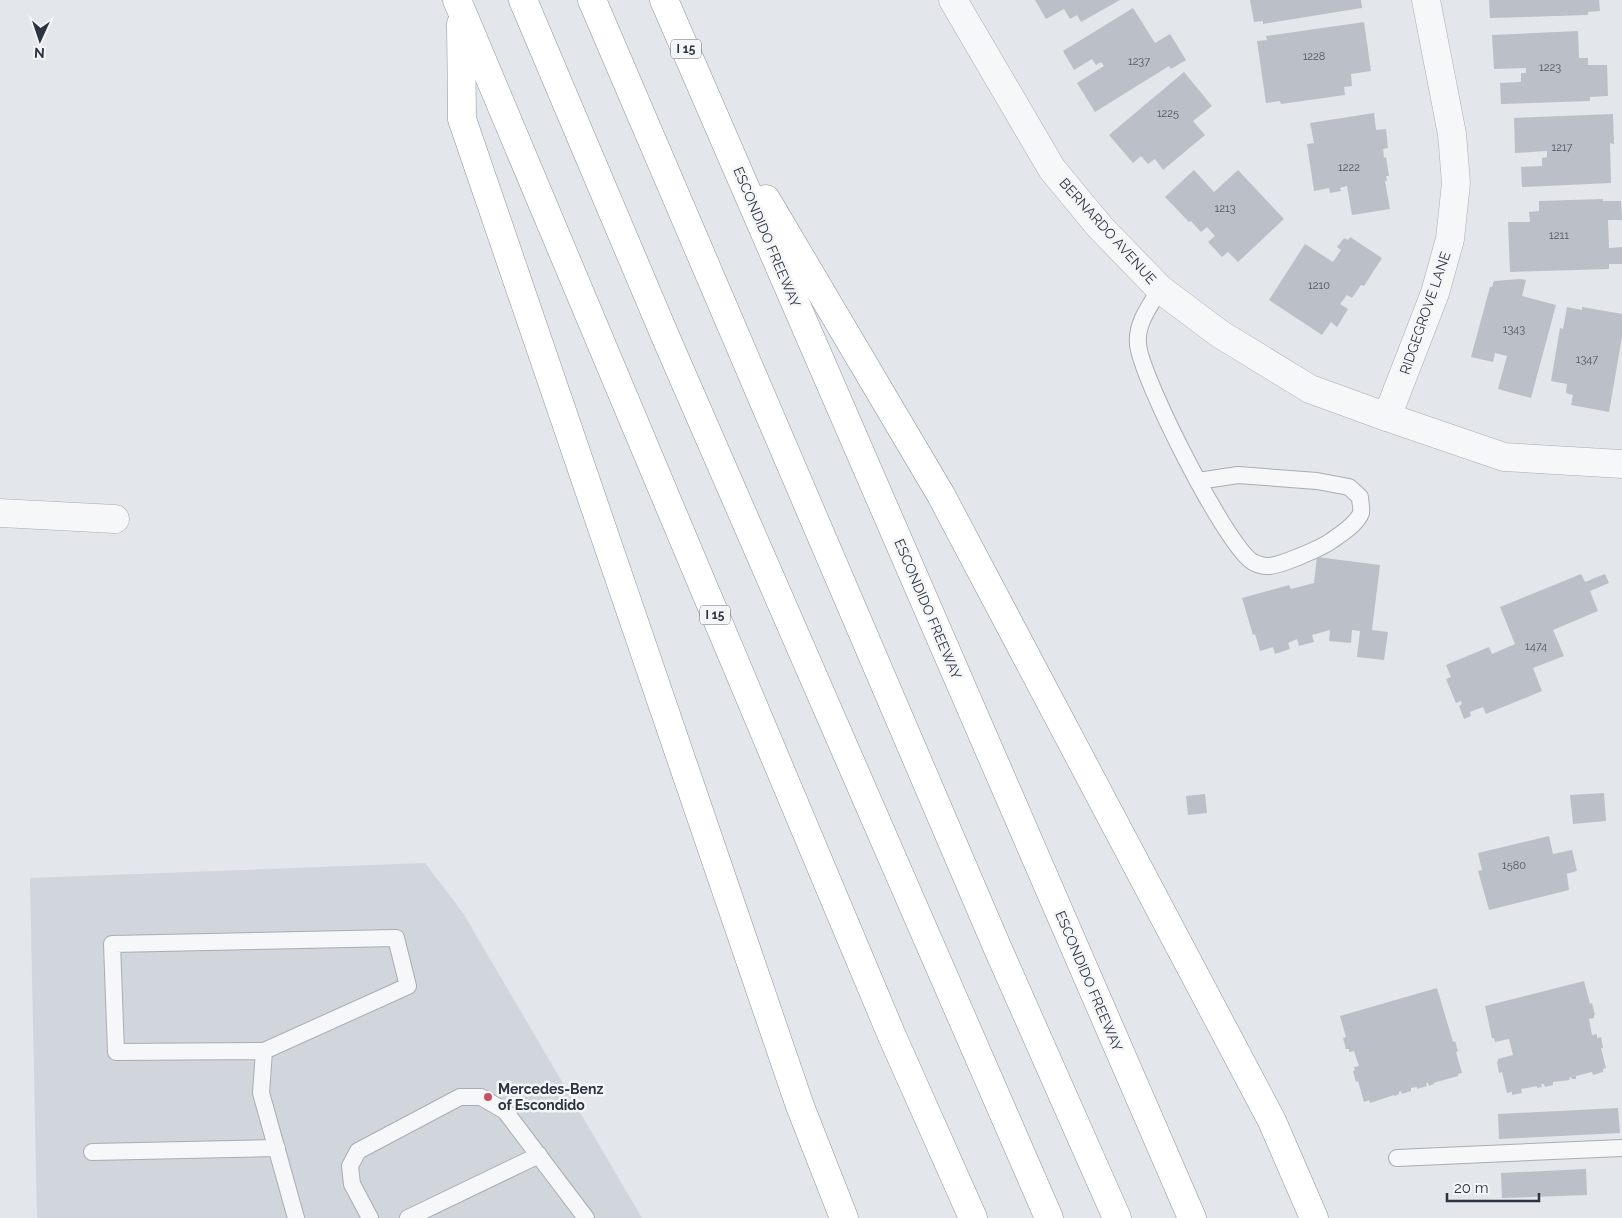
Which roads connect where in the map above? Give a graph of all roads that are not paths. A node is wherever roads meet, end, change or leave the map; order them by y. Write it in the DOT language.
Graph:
graph roads {
  1 [pos="523,0"];
  2 [pos="592,0"];
  3 [pos="664,0"];
  4 [pos="953,0"];
  5 [pos="1426,0"];
  6 [pos="459,5"];
  7 [pos="707,99"];
  8 [pos="1160,289"];
  9 [pos="1387,417"];
  10 [pos="1622,464"];
  11 [pos="1198,481"];
  12 [pos="0,514"];
  13 [pos="115,519"];
  14 [pos="264,1051"];
  15 [pos="277,1148"];
  16 [pos="1622,1148"];
  17 [pos="92,1152"];
  18 [pos="539,1155"];
  19 [pos="1397,1158"];
  20 [pos="296,1218"];
  21 [pos="370,1218"];
  22 [pos="408,1218"];
  23 [pos="586,1218"];
  24 [pos="844,1218"];
  25 [pos="973,1218"];
  26 [pos="1049,1218"];
  27 [pos="1117,1218"];
  28 [pos="1192,1218"];
  29 [pos="1314,1218"];
  1 -- 26 [label="highway"];
  2 -- 27 [label="highway"];
  3 -- 7 [label="highway, ESCONDIDO FREEWAY / I 15"];
  4 -- 8 [label="street, BERNARDO AVENUE"];
  5 -- 9 [label="street, RIDGEGROVE LANE"];
  6 -- 24 [label="highway"];
  6 -- 25 [label="highway, I 15"];
  7 -- 28 [label="highway, ESCONDIDO FREEWAY / I 15"];
  7 -- 29 [label="highway"];
  8 -- 9 [label="street, BERNARDO AVENUE"];
  8 -- 11 [label="lane"];
  9 -- 10 [label="street, BERNARDO AVENUE"];
  11 -- 11 [label="lane"];
  12 -- 13 [label="street"];
  14 -- 14 [label="lane"];
  14 -- 15 [label="lane"];
  15 -- 17 [label="lane"];
  15 -- 20 [label="lane"];
  16 -- 19 [label="lane"];
  18 -- 21 [label="lane"];
  18 -- 22 [label="lane"];
  18 -- 23 [label="lane"];
}
